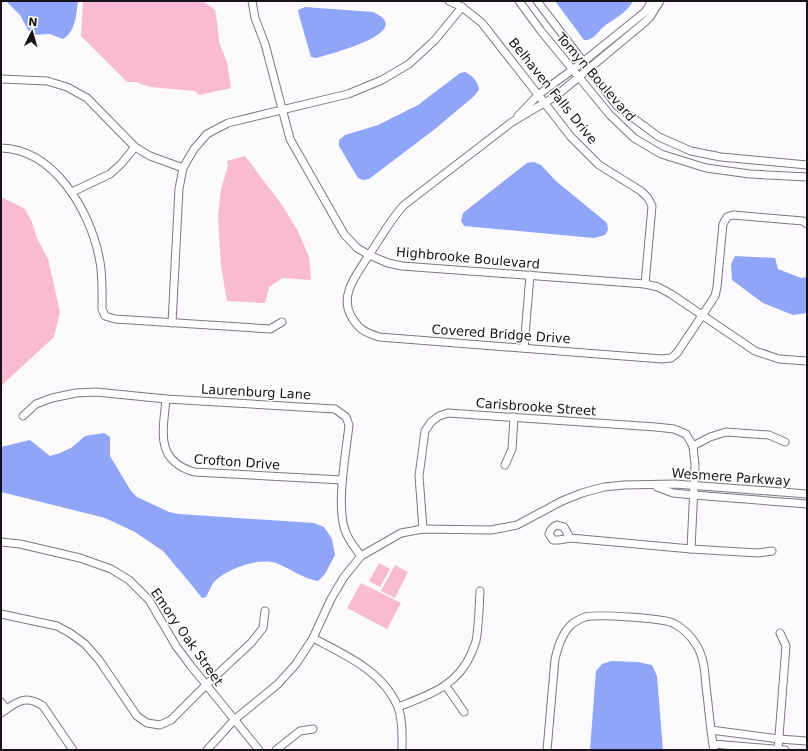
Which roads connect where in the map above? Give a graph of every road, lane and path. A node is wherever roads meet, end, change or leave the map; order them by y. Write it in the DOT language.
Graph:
graph roads {
  1 [pos="252,1"];
  2 [pos="449,1"];
  3 [pos="519,1"];
  4 [pos="537,1"];
  5 [pos="652,1"];
  6 [pos="660,1"];
  7 [pos="462,8"];
  8 [pos="648,14"];
  9 [pos="583,62"];
  10 [pos="589,69"];
  11 [pos="573,70"];
  12 [pos="579,77"];
  13 [pos="1,79"];
  14 [pos="556,82"];
  15 [pos="563,91"];
  16 [pos="538,95"];
  17 [pos="545,104"];
  18 [pos="281,109"];
  19 [pos="512,122"];
  20 [pos="135,147"];
  21 [pos="1,148"];
  22 [pos="807,165"];
  23 [pos="183,168"];
  24 [pos="807,178"];
  25 [pos="72,192"];
  26 [pos="807,224"];
  27 [pos="369,255"];
  28 [pos="530,276"];
  29 [pos="645,284"];
  30 [pos="703,314"];
  31 [pos="282,322"];
  32 [pos="172,323"];
  33 [pos="524,348"];
  34 [pos="807,361"];
  35 [pos="166,399"];
  36 [pos="23,416"];
  37 [pos="514,417"];
  38 [pos="785,442"];
  39 [pos="693,446"];
  40 [pos="505,465"];
  41 [pos="342,480"];
  42 [pos="653,485"];
  43 [pos="694,486"];
  44 [pos="807,494"];
  45 [pos="694,495"];
  46 [pos="807,504"];
  47 [pos="423,529"];
  48 [pos="570,538"];
  49 [pos="1,542"];
  50 [pos="690,549"];
  51 [pos="772,551"];
  52 [pos="362,556"];
  53 [pos="480,591"];
  54 [pos="265,611"];
  55 [pos="1,614"];
  56 [pos="780,632"];
  57 [pos="313,638"];
  58 [pos="206,685"];
  59 [pos="446,686"];
  60 [pos="1,702"];
  61 [pos="398,707"];
  62 [pos="3,711"];
  63 [pos="464,712"];
  64 [pos="234,720"];
  65 [pos="313,729"];
  66 [pos="711,730"];
  67 [pos="779,739"];
  68 [pos="807,741"];
  69 [pos="713,747"];
  70 [pos="73,750"];
  71 [pos="207,750"];
  72 [pos="259,750"];
  73 [pos="276,750"];
  74 [pos="402,750"];
  75 [pos="547,750"];
  76 [pos="781,750"];
  1 -- 18 [label="street, Highbrooke Boulevard"];
  2 -- 7 [label="street, Belhaven Falls Drive"];
  3 -- 11 [label="street, Tomyn Boulevard"];
  4 -- 9 [label="street, Tomyn Boulevard"];
  5 -- 8 [label="street"];
  6 -- 8 [label="street"];
  7 -- 16 [label="street, Belhaven Falls Drive"];
  7 -- 18 [label="street"];
  8 -- 9 [label="street"];
  8 -- 10 [label="street"];
  9 -- 10 [label="street, Tomyn Boulevard"];
  9 -- 11 [label="street"];
  10 -- 12 [label="street"];
  10 -- 22 [label="street, Tomyn Boulevard"];
  11 -- 12 [label="street, Tomyn Boulevard"];
  11 -- 14 [label="street"];
  12 -- 15 [label="street"];
  12 -- 24 [label="street, Tomyn Boulevard"];
  13 -- 20 [label="street"];
  14 -- 15 [label="street"];
  14 -- 16 [label="street"];
  15 -- 17 [label="street"];
  16 -- 17 [label="street, Belhaven Falls Drive"];
  16 -- 19 [label="street"];
  17 -- 19 [label="street"];
  17 -- 29 [label="street, Belhaven Falls Drive"];
  18 -- 23 [label="street"];
  18 -- 27 [label="street, Highbrooke Boulevard"];
  19 -- 27 [label="street, Covered Bridge Drive"];
  20 -- 23 [label="street"];
  20 -- 25 [label="street"];
  21 -- 25 [label="street"];
  23 -- 32 [label="street"];
  25 -- 32 [label="street"];
  26 -- 30 [label="street"];
  27 -- 28 [label="street, Highbrooke Boulevard"];
  27 -- 33 [label="street, Covered Bridge Drive"];
  28 -- 29 [label="street, Highbrooke Boulevard"];
  28 -- 33 [label="street"];
  29 -- 30 [label="street, Highbrooke Boulevard"];
  30 -- 33 [label="street, Covered Bridge Drive"];
  30 -- 34 [label="street, Highbrooke Boulevard"];
  31 -- 32 [label="street"];
  35 -- 36 [label="street, Laurenburg Lane"];
  35 -- 41 [label="street, Crofton Drive"];
  35 -- 41 [label="street, Laurenburg Lane"];
  37 -- 39 [label="street, Carisbrooke Street"];
  37 -- 40 [label="street"];
  37 -- 47 [label="street, Carisbrooke Street"];
  38 -- 39 [label="street"];
  39 -- 43 [label="street"];
  41 -- 52 [label="street, Laurenburg Lane"];
  42 -- 43 [label="street, Wesmere Parkway"];
  42 -- 45 [label="street, Wesmere Parkway"];
  42 -- 47 [label="street, Wesmere Parkway"];
  43 -- 44 [label="street, Wesmere Parkway"];
  43 -- 45 [label="street"];
  45 -- 46 [label="street, Wesmere Parkway"];
  45 -- 50 [label="street"];
  47 -- 52 [label="street, Wesmere Parkway"];
  48 -- 50 [label="street"];
  49 -- 58 [label="street, Emory Oak Street"];
  50 -- 51 [label="street"];
  52 -- 57 [label="street, Wesmere Parkway"];
  53 -- 59 [label="street"];
  54 -- 58 [label="street"];
  55 -- 58 [label="street"];
  56 -- 67 [label="street"];
  57 -- 61 [label="street"];
  57 -- 64 [label="street, Wesmere Parkway"];
  58 -- 64 [label="street, Emory Oak Street"];
  59 -- 61 [label="street"];
  59 -- 63 [label="street"];
  60 -- 62 [label="street"];
  61 -- 74 [label="street"];
  62 -- 70 [label="street"];
  64 -- 71 [label="street, Wesmere Parkway"];
  64 -- 72 [label="street, Emory Oak Street"];
  65 -- 73 [label="street"];
  66 -- 67 [label="street"];
  66 -- 69 [label="street"];
  66 -- 75 [label="street"];
  67 -- 68 [label="street"];
  67 -- 76 [label="street"];
  69 -- 76 [label="street"];
}
